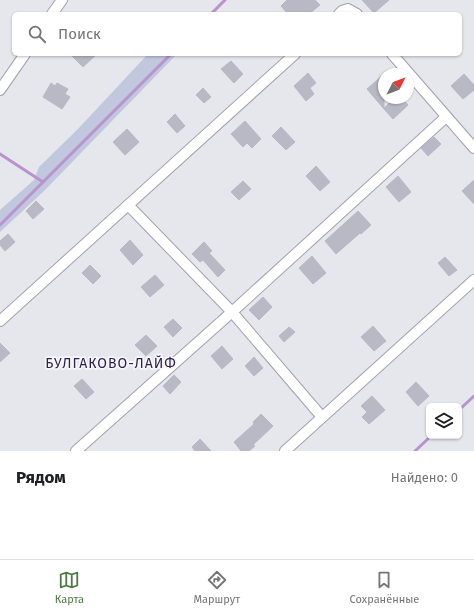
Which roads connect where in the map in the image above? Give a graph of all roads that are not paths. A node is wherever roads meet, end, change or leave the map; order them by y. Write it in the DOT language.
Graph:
graph roads {
  1 [pos="62,0"];
  2 [pos="53,12"];
  3 [pos="341,12"];
  4 [pos="352,12"];
  5 [pos="24,56"];
  6 [pos="293,56"];
  7 [pos="394,56"];
  8 [pos="0,90"];
  9 [pos="446,117"];
  10 [pos="474,148"];
  11 [pos="128,205"];
  12 [pos="474,280"];
  13 [pos="232,312"];
  14 [pos="1,319"];
  15 [pos="322,416"];
  16 [pos="76,451"];
  17 [pos="285,451"];
  1 -- 2 [label="street"];
  3 -- 4 [label="street"];
  5 -- 8 [label="street"];
  6 -- 11 [label="street"];
  7 -- 9 [label="street"];
  9 -- 10 [label="street"];
  9 -- 13 [label="street"];
  11 -- 13 [label="street"];
  11 -- 14 [label="street"];
  12 -- 15 [label="street"];
  13 -- 15 [label="street"];
  13 -- 16 [label="street"];
  15 -- 17 [label="street"];
}
